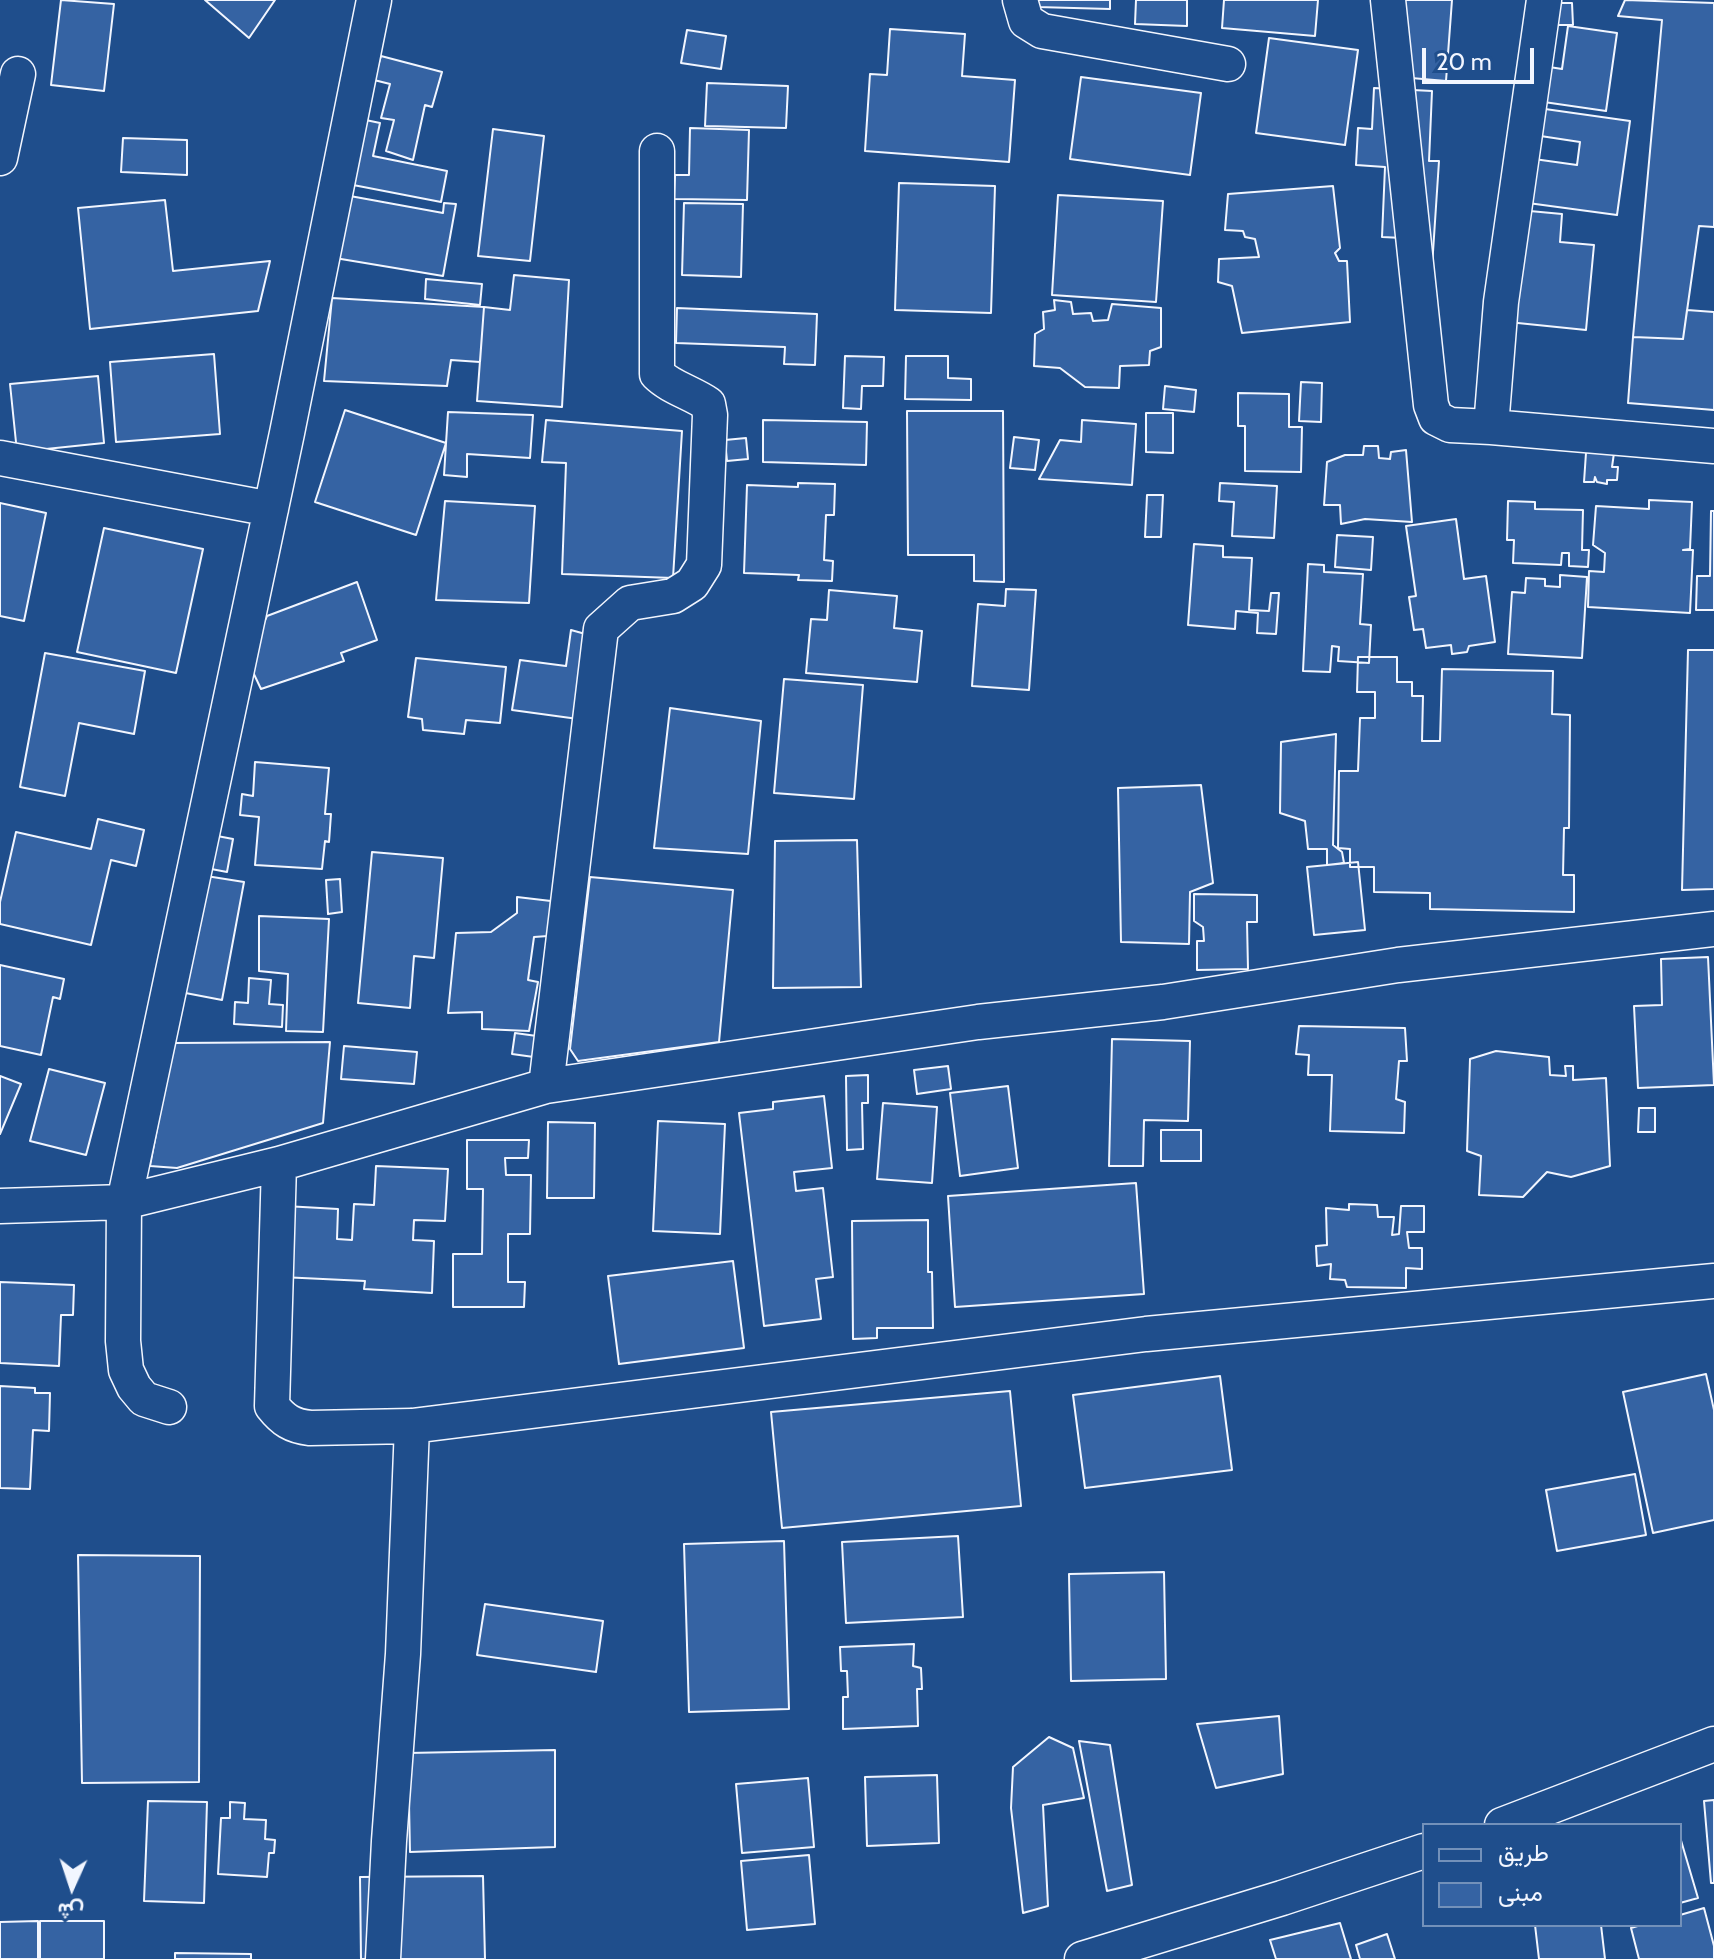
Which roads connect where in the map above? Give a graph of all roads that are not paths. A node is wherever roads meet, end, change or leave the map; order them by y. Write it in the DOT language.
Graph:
graph roads {
  1 [pos="374,0"];
  2 [pos="1020,0"];
  3 [pos="1388,0"];
  4 [pos="1544,0"];
  5 [pos="1228,64"];
  6 [pos="18,74"];
  7 [pos="657,151"];
  8 [pos="0,158"];
  9 [pos="1491,427"];
  10 [pos="1714,446"];
  11 [pos="0,458"];
  12 [pos="271,509"];
  13 [pos="1714,929"];
  14 [pos="546,1086"];
  15 [pos="279,1164"];
  16 [pos="124,1202"];
  17 [pos="0,1206"];
  18 [pos="1714,1281"];
  19 [pos="169,1407"];
  20 [pos="412,1426"];
  21 [pos="1714,1744"];
  22 [pos="1507,1823"];
  23 [pos="1422,1852"];
  24 [pos="383,1959"];
  25 [pos="1082,1959"];
  1 -- 12 [label="street"];
  2 -- 5 [label="street"];
  3 -- 9 [label="street"];
  4 -- 9 [label="street"];
  6 -- 8 [label="street"];
  7 -- 14 [label="street"];
  9 -- 10 [label="street"];
  11 -- 12 [label="street"];
  12 -- 16 [label="street"];
  13 -- 14 [label="street"];
  14 -- 15 [label="street"];
  15 -- 16 [label="street"];
  15 -- 20 [label="street"];
  16 -- 17 [label="street"];
  16 -- 19 [label="street"];
  18 -- 20 [label="street"];
  20 -- 24 [label="street"];
  21 -- 22 [label="street"];
  23 -- 25 [label="street"];
}
